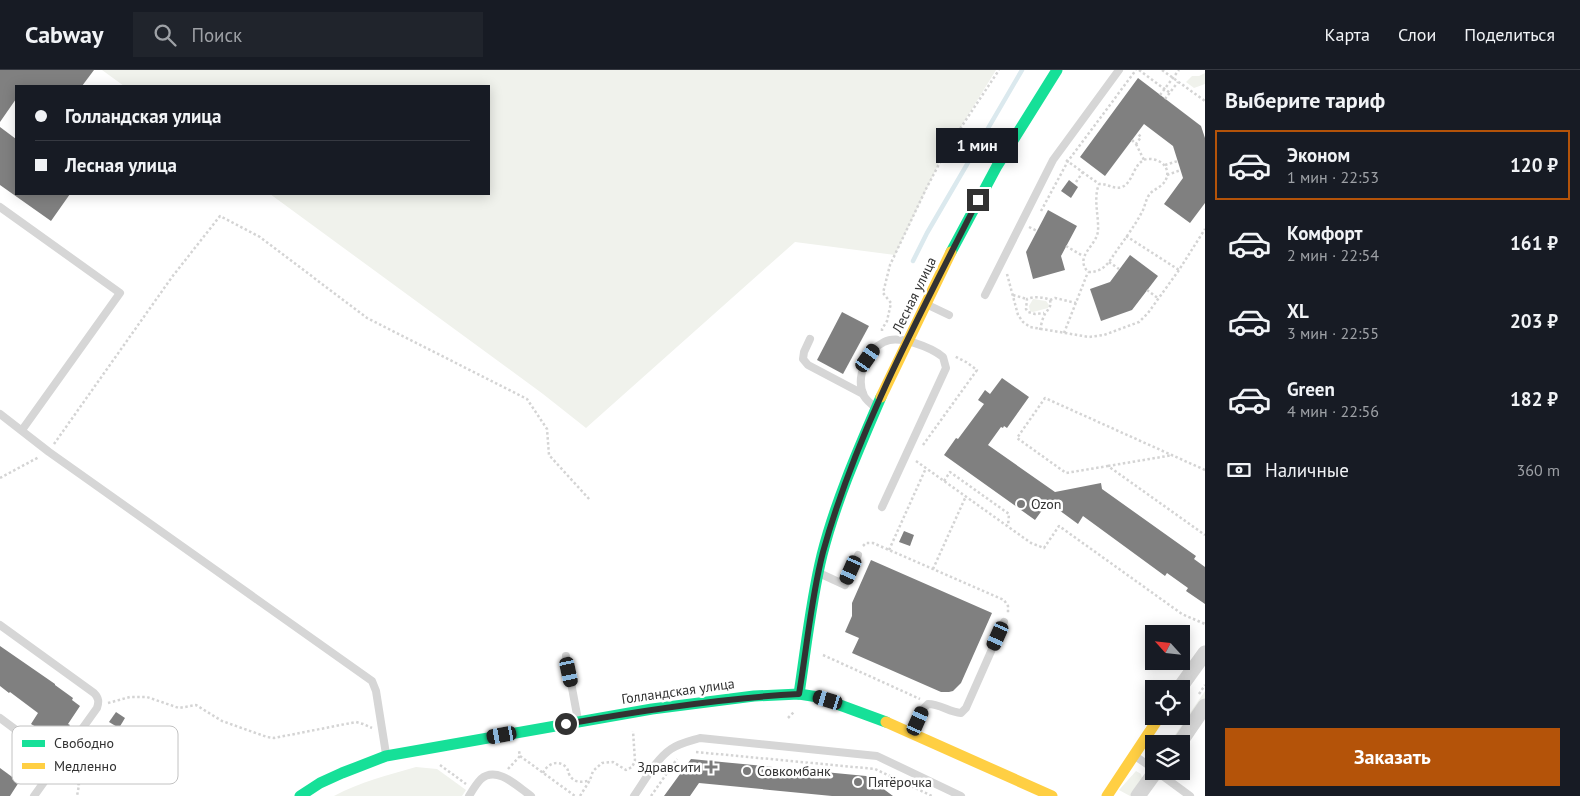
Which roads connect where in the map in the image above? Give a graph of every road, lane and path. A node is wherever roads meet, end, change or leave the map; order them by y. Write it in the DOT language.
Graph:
graph roads {
  1 [pos="999,70"];
  2 [pos="1057,70"];
  3 [pos="1118,70"];
  4 [pos="1137,70"];
  5 [pos="1162,70"];
  6 [pos="1179,70"];
  7 [pos="1173,78"];
  8 [pos="1178,82"];
  9 [pos="1165,89"];
  10 [pos="1170,93"];
  11 [pos="1160,95"];
  12 [pos="1165,99"];
  13 [pos="1205,101"];
  14 [pos="1106,110"];
  15 [pos="1111,114"];
  16 [pos="1101,117"];
  17 [pos="1106,121"];
  18 [pos="1137,133"];
  19 [pos="1132,140"];
  20 [pos="1136,144"];
  21 [pos="1058,154"];
  22 [pos="1144,160"];
  23 [pos="1068,161"];
  24 [pos="1178,161"];
  25 [pos="1165,165"];
  26 [pos="1181,170"];
  27 [pos="1083,172"];
  28 [pos="1167,175"];
  29 [pos="1076,182"];
  30 [pos="1099,184"];
  31 [pos="0,207"];
  32 [pos="1041,212"];
  33 [pos="1032,228"];
  34 [pos="1205,229"];
  35 [pos="1027,236"];
  36 [pos="1126,236"];
  37 [pos="1066,246"];
  38 [pos="1083,256"];
  39 [pos="1002,259"];
  40 [pos="1109,262"];
  41 [pos="1119,269"];
  42 [pos="1179,270"];
  43 [pos="1088,272"];
  44 [pos="1147,290"];
  45 [pos="985,295"];
  46 [pos="1013,295"];
  47 [pos="1027,299"];
  48 [pos="1159,299"];
  49 [pos="1050,300"];
  50 [pos="1076,303"];
  51 [pos="926,304"];
  52 [pos="1044,314"];
  53 [pos="949,315"];
  54 [pos="1040,330"];
  55 [pos="1064,334"];
  56 [pos="810,339"];
  57 [pos="908,340"];
  58 [pos="885,341"];
  59 [pos="940,355"];
  60 [pos="863,394"];
  61 [pos="876,408"];
  62 [pos="0,414"];
  63 [pos="22,430"];
  64 [pos="49,452"];
  65 [pos="1173,455"];
  66 [pos="910,456"];
  67 [pos="1108,466"];
  68 [pos="926,468"];
  69 [pos="1205,470"];
  70 [pos="0,478"];
  71 [pos="944,481"];
  72 [pos="966,496"];
  73 [pos="590,500"];
  74 [pos="882,507"];
  75 [pos="1008,526"];
  76 [pos="1205,535"];
  77 [pos="888,550"];
  78 [pos="858,555"];
  79 [pos="933,569"];
  80 [pos="818,573"];
  81 [pos="1004,622"];
  82 [pos="1205,624"];
  83 [pos="0,625"];
  84 [pos="1205,653"];
  85 [pos="822,655"];
  86 [pos="566,656"];
  87 [pos="1186,680"];
  88 [pos="799,694"];
  89 [pos="99,703"];
  90 [pos="928,704"];
  91 [pos="1205,706"];
  92 [pos="0,718"];
  93 [pos="578,722"];
  94 [pos="1154,725"];
  95 [pos="84,726"];
  96 [pos="633,727"];
  97 [pos="12,728"];
  98 [pos="382,733"];
  99 [pos="913,733"];
  100 [pos="1185,735"];
  101 [pos="519,751"];
  102 [pos="693,751"];
  103 [pos="1134,755"];
  104 [pos="386,756"];
  105 [pos="520,756"];
  106 [pos="678,757"];
  107 [pos="1145,763"];
  108 [pos="440,765"];
  109 [pos="543,773"];
  110 [pos="502,776"];
  111 [pos="590,780"];
  112 [pos="1149,780"];
  113 [pos="1168,780"];
  114 [pos="43,784"];
  115 [pos="474,789"];
  116 [pos="34,796"];
  117 [pos="300,796"];
  118 [pos="468,796"];
  119 [pos="531,796"];
  120 [pos="575,796"];
  121 [pos="580,796"];
  122 [pos="634,796"];
  123 [pos="650,796"];
  124 [pos="932,796"];
  125 [pos="961,796"];
  126 [pos="1052,796"];
  127 [pos="1107,796"];
  128 [pos="1138,796"];
  129 [pos="1190,796"];
  1 -- 58 [label="path"];
  2 -- 51 [label="street, Лесная улица"];
  3 -- 21 [label="lane"];
  4 -- 9 [label="path"];
  4 -- 14 [label="path"];
  5 -- 7 [label="path"];
  6 -- 7 [label="path"];
  7 -- 8 [label="path"];
  7 -- 9 [label="path"];
  8 -- 10 [label="path"];
  8 -- 13 [label="path"];
  9 -- 10 [label="path"];
  9 -- 11 [label="path"];
  10 -- 12 [label="path"];
  14 -- 15 [label="path"];
  14 -- 16 [label="path"];
  16 -- 17 [label="path"];
  16 -- 23 [label="path"];
  18 -- 20 [label="path"];
  19 -- 20 [label="path"];
  20 -- 22 [label="path"];
  21 -- 23 [label="path"];
  21 -- 39 [label="lane"];
  22 -- 25 [label="path"];
  22 -- 30 [label="path"];
  23 -- 27 [label="path"];
  23 -- 32 [label="path"];
  24 -- 25 [label="path"];
  25 -- 28 [label="path"];
  26 -- 28 [label="path"];
  27 -- 29 [label="path"];
  27 -- 30 [label="path"];
  28 -- 36 [label="path"];
  30 -- 38 [label="path"];
  31 -- 63 [label="lane"];
  33 -- 35 [label="path"];
  34 -- 42 [label="path"];
  36 -- 40 [label="path"];
  36 -- 42 [label="path"];
  37 -- 38 [label="path"];
  38 -- 43 [label="path"];
  39 -- 45 [label="lane"];
  39 -- 46 [label="path"];
  40 -- 41 [label="path"];
  40 -- 43 [label="path"];
  42 -- 48 [label="path"];
  43 -- 50 [label="path"];
  44 -- 48 [label="path"];
  46 -- 47 [label="path"];
  46 -- 54 [label="path"];
  47 -- 49 [label="path"];
  47 -- 52 [label="path"];
  48 -- 55 [label="path"];
  49 -- 50 [label="path"];
  49 -- 52 [label="path"];
  50 -- 55 [label="path"];
  51 -- 53 [label="lane"];
  51 -- 57 [label="street, Лесная улица"];
  52 -- 54 [label="path"];
  54 -- 55 [label="path"];
  56 -- 60 [label="lane"];
  57 -- 58 [label="lane"];
  57 -- 59 [label="lane"];
  57 -- 61 [label="street, Лесная улица"];
  58 -- 60 [label="lane"];
  59 -- 66 [label="lane"];
  59 -- 66 [label="path"];
  60 -- 61 [label="lane"];
  61 -- 80 [label="street, Лесная улица"];
  62 -- 63 [label="lane"];
  63 -- 64 [label="lane"];
  64 -- 70 [label="path"];
  64 -- 73 [label="path"];
  64 -- 98 [label="lane"];
  65 -- 67 [label="path"];
  65 -- 67 [label="path"];
  65 -- 69 [label="path"];
  66 -- 68 [label="path"];
  66 -- 74 [label="lane"];
  67 -- 76 [label="path"];
  68 -- 71 [label="path"];
  68 -- 77 [label="path"];
  71 -- 72 [label="path"];
  71 -- 75 [label="path"];
  72 -- 75 [label="path"];
  72 -- 79 [label="path"];
  75 -- 82 [label="path"];
  77 -- 78 [label="path"];
  77 -- 79 [label="path"];
  78 -- 80 [label="lane"];
  79 -- 81 [label="path"];
  80 -- 88 [label="street, Лесная улица"];
  81 -- 90 [label="lane"];
  83 -- 89 [label="lane"];
  84 -- 87 [label="street"];
  85 -- 90 [label="path"];
  86 -- 93 [label="lane"];
  88 -- 93 [label="street, Голландская улица"];
  88 -- 99 [label="street, Голландская улица"];
  89 -- 95 [label="lane"];
  89 -- 98 [label="path"];
  90 -- 99 [label="lane"];
  91 -- 100 [label="street"];
  92 -- 97 [label="lane"];
  93 -- 104 [label="street, Голландская улица"];
  94 -- 103 [label="street"];
  96 -- 111 [label="path"];
  98 -- 104 [label="lane"];
  99 -- 126 [label="street, Голландская улица"];
  101 -- 105 [label="path"];
  102 -- 124 [label="path"];
  103 -- 107 [label="lane"];
  103 -- 127 [label="street"];
  104 -- 117 [label="street, Голландская улица"];
  105 -- 109 [label="path"];
  105 -- 110 [label="path"];
  106 -- 123 [label="path"];
  108 -- 115 [label="path"];
  109 -- 111 [label="path"];
  109 -- 120 [label="path"];
  110 -- 115 [label="lane"];
  110 -- 119 [label="lane"];
  111 -- 121 [label="path"];
  112 -- 128 [label="street"];
  113 -- 129 [label="lane"];
  114 -- 116 [label="lane"];
  115 -- 118 [label="lane"];
  122 -- 125 [label="lane"];
}
